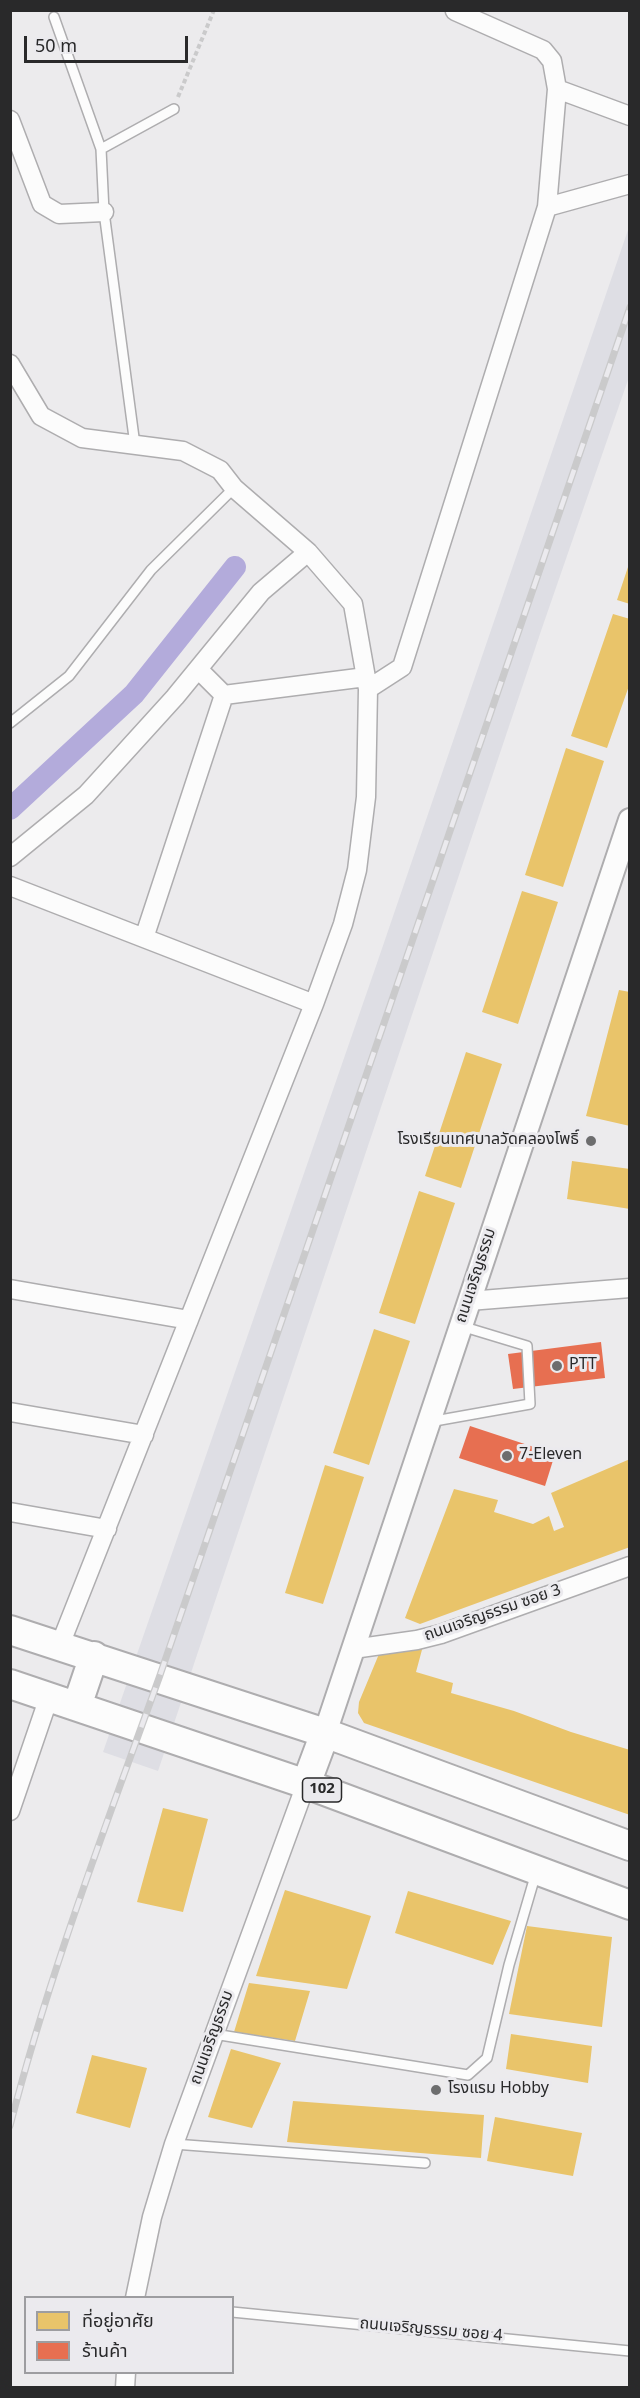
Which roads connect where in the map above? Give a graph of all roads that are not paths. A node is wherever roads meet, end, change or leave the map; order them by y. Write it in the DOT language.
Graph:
graph roads {
  1 [pos="455,11"];
  2 [pos="54,17"];
  3 [pos="557,89"];
  4 [pos="174,109"];
  5 [pos="630,116"];
  6 [pos="10,120"];
  7 [pos="101,149"];
  8 [pos="630,184"];
  9 [pos="547,207"];
  10 [pos="104,212"];
  11 [pos="10,364"];
  12 [pos="135,445"];
  13 [pos="234,488"];
  14 [pos="308,552"];
  15 [pos="198,669"];
  16 [pos="367,683"];
  17 [pos="224,695"];
  18 [pos="10,723"];
  19 [pos="630,820"];
  20 [pos="10,856"];
  21 [pos="621,873"];
  22 [pos="10,886"];
  23 [pos="144,938"];
  24 [pos="314,1004"];
  25 [pos="10,1288"];
  26 [pos="630,1288"];
  27 [pos="469,1301"];
  28 [pos="189,1320"];
  29 [pos="460,1326"];
  30 [pos="10,1412"];
  31 [pos="428,1422"];
  32 [pos="144,1435"];
  33 [pos="10,1512"];
  34 [pos="107,1529"];
  35 [pos="630,1566"];
  36 [pos="10,1630"];
  37 [pos="60,1645"];
  38 [pos="353,1649"];
  39 [pos="94,1656"];
  40 [pos="10,1684"];
  41 [pos="49,1697"];
  42 [pos="77,1706"];
  43 [pos="325,1733"];
  44 [pos="306,1784"];
  45 [pos="10,1812"];
  46 [pos="630,1846"];
  47 [pos="536,1871"];
  48 [pos="630,1905"];
  49 [pos="214,2034"];
  50 [pos="174,2144"];
  51 [pos="424,2163"];
  52 [pos="135,2296"];
  53 [pos="234,2312"];
  54 [pos="630,2351"];
  1 -- 3 [label="street"];
  2 -- 7 [label="lane"];
  3 -- 5 [label="street"];
  3 -- 9 [label="street"];
  4 -- 7 [label="lane"];
  6 -- 10 [label="street"];
  7 -- 10 [label="lane"];
  8 -- 9 [label="street"];
  9 -- 16 [label="street"];
  10 -- 12 [label="lane"];
  11 -- 12 [label="street"];
  12 -- 13 [label="street"];
  13 -- 14 [label="street"];
  13 -- 18 [label="lane"];
  14 -- 15 [label="street"];
  14 -- 16 [label="street"];
  15 -- 17 [label="street"];
  15 -- 20 [label="street"];
  16 -- 17 [label="street"];
  16 -- 24 [label="street"];
  17 -- 23 [label="street"];
  19 -- 21 [label="street, ถนนเจริญธรรม"];
  21 -- 27 [label="street, ถนนเจริญธรรม"];
  22 -- 23 [label="street"];
  23 -- 24 [label="street"];
  24 -- 28 [label="street"];
  25 -- 28 [label="street"];
  26 -- 27 [label="street"];
  27 -- 29 [label="street, ถนนเจริญธรรม"];
  28 -- 32 [label="street"];
  29 -- 31 [label="street, ถนนเจริญธรรม"];
  29 -- 31 [label="lane"];
  30 -- 32 [label="street"];
  31 -- 38 [label="street, ถนนเจริญธรรม"];
  32 -- 34 [label="street"];
  33 -- 34 [label="street"];
  34 -- 37 [label="street"];
  35 -- 38 [label="street, ถนนเจริญธรรม ซอย 3"];
  36 -- 37 [label="main road"];
  37 -- 39 [label="main road"];
  38 -- 43 [label="street, ถนนเจริญธรรม"];
  39 -- 42 [label="main road"];
  39 -- 43 [label="main road"];
  40 -- 41 [label="main road, 102"];
  41 -- 42 [label="main road, 102"];
  41 -- 45 [label="street"];
  42 -- 44 [label="main road, 102"];
  43 -- 44 [label="main road"];
  43 -- 46 [label="main road"];
  44 -- 47 [label="main road, 102"];
  44 -- 49 [label="street, ถนนเจริญธรรม"];
  47 -- 48 [label="main road, 102"];
  47 -- 49 [label="lane"];
  49 -- 50 [label="street, ถนนเจริญธรรม"];
  50 -- 51 [label="lane"];
  50 -- 52 [label="street, ถนนเจริญธรรม"];
  53 -- 54 [label="lane, ถนนเจริญธรรม ซอย 4"];
}
